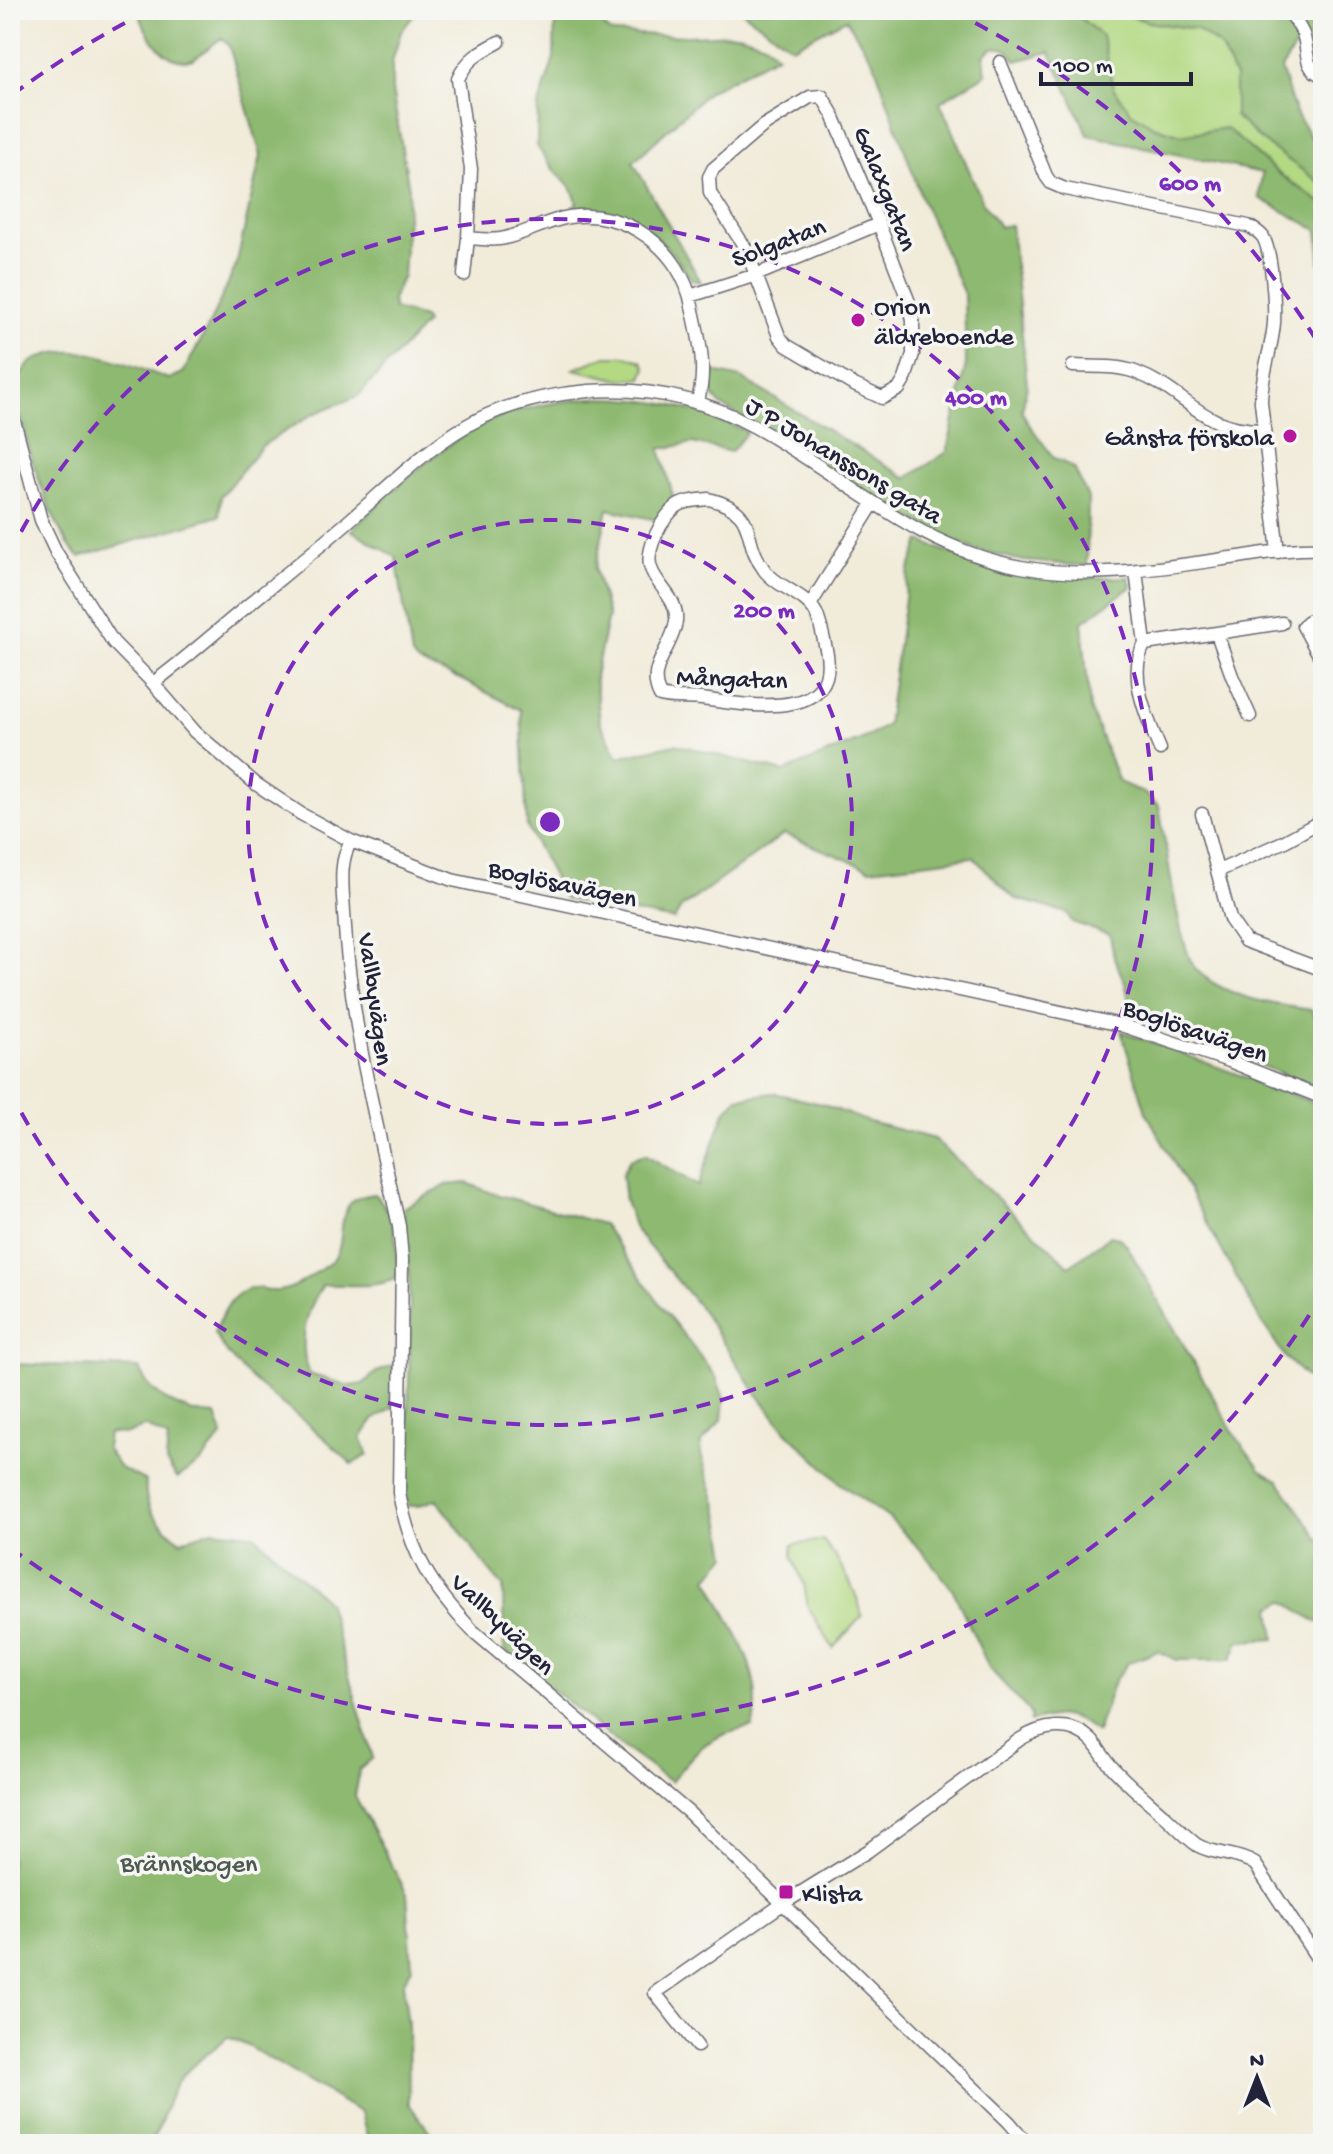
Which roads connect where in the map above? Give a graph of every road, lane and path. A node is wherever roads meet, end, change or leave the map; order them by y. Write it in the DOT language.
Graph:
graph roads {
  1 [pos="1288,10"];
  2 [pos="499,42"];
  3 [pos="1000,62"];
  4 [pos="1322,75"];
  5 [pos="879,224"];
  6 [pos="468,238"];
  7 [pos="464,275"];
  8 [pos="756,275"];
  9 [pos="690,296"];
  10 [pos="1073,366"];
  11 [pos="697,403"];
  12 [pos="10,406"];
  13 [pos="1264,430"];
  14 [pos="873,504"];
  15 [pos="1323,549"];
  16 [pos="1278,552"];
  17 [pos="1136,571"];
  18 [pos="810,605"];
  19 [pos="1323,617"];
  20 [pos="1282,623"];
  21 [pos="1217,634"];
  22 [pos="1145,644"];
  23 [pos="1323,662"];
  24 [pos="153,683"];
  25 [pos="1250,716"];
  26 [pos="1160,749"];
  27 [pos="1202,814"];
  28 [pos="1323,820"];
  29 [pos="351,841"];
  30 [pos="1218,871"];
  31 [pos="1323,970"];
  32 [pos="1323,1098"];
  33 [pos="784,1903"];
  34 [pos="1323,1967"];
  35 [pos="697,2046"];
  36 [pos="1028,2144"];
  1 -- 4 [label="street"];
  2 -- 6 [label="street"];
  3 -- 13 [label="street"];
  5 -- 8 [label="street, Solgatan"];
  5 -- 8 [label="street, Galaxgatan"];
  5 -- 8 [label="street, Galaxgatan"];
  6 -- 7 [label="street"];
  6 -- 9 [label="street"];
  8 -- 9 [label="street, Solgatan"];
  9 -- 11 [label="street"];
  10 -- 13 [label="street"];
  11 -- 14 [label="street, J P Johanssons gata"];
  11 -- 24 [label="street, J P Johanssons gata"];
  12 -- 24 [label="street, Boglösavägen"];
  13 -- 16 [label="street"];
  14 -- 17 [label="street, J P Johanssons gata"];
  14 -- 18 [label="street"];
  15 -- 16 [label="street, J P Johanssons gata"];
  16 -- 17 [label="street, J P Johanssons gata"];
  17 -- 22 [label="street"];
  18 -- 18 [label="street, Mångatan"];
  19 -- 23 [label="street"];
  20 -- 21 [label="street"];
  21 -- 22 [label="street"];
  21 -- 25 [label="street"];
  22 -- 26 [label="street"];
  24 -- 29 [label="street, Boglösavägen"];
  27 -- 30 [label="street"];
  28 -- 30 [label="street"];
  29 -- 32 [label="street, Boglösavägen"];
  29 -- 33 [label="street, Vallbyvägen"];
  30 -- 31 [label="street"];
  33 -- 34 [label="street"];
  33 -- 35 [label="street"];
  33 -- 36 [label="street, Vallbyvägen"];
}
